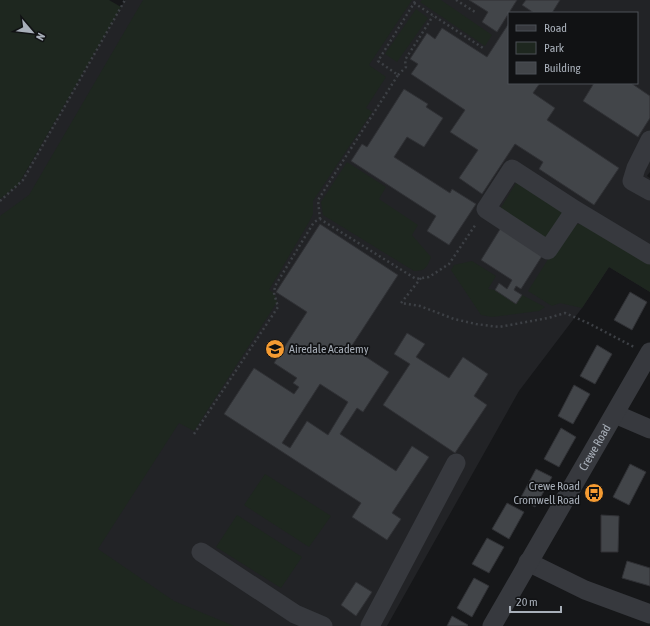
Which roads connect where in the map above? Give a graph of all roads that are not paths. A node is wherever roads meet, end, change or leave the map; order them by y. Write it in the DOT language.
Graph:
graph roads {
  1 [pos="650,140"];
  2 [pos="650,191"];
  3 [pos="575,210"];
  4 [pos="650,255"];
  5 [pos="649,354"];
  6 [pos="615,414"];
  7 [pos="650,429"];
  8 [pos="456,462"];
  9 [pos="202,552"];
  10 [pos="528,562"];
  11 [pos="650,614"];
  12 [pos="324,626"];
  13 [pos="370,626"];
  14 [pos="492,626"];
  1 -- 2 [label="street"];
  3 -- 3 [label="street"];
  3 -- 4 [label="street"];
  5 -- 6 [label="street, Crewe Road"];
  6 -- 7 [label="street"];
  6 -- 10 [label="street, Crewe Road"];
  8 -- 13 [label="street"];
  9 -- 12 [label="street"];
  10 -- 11 [label="street"];
  10 -- 14 [label="street, Crewe Road"];
}
